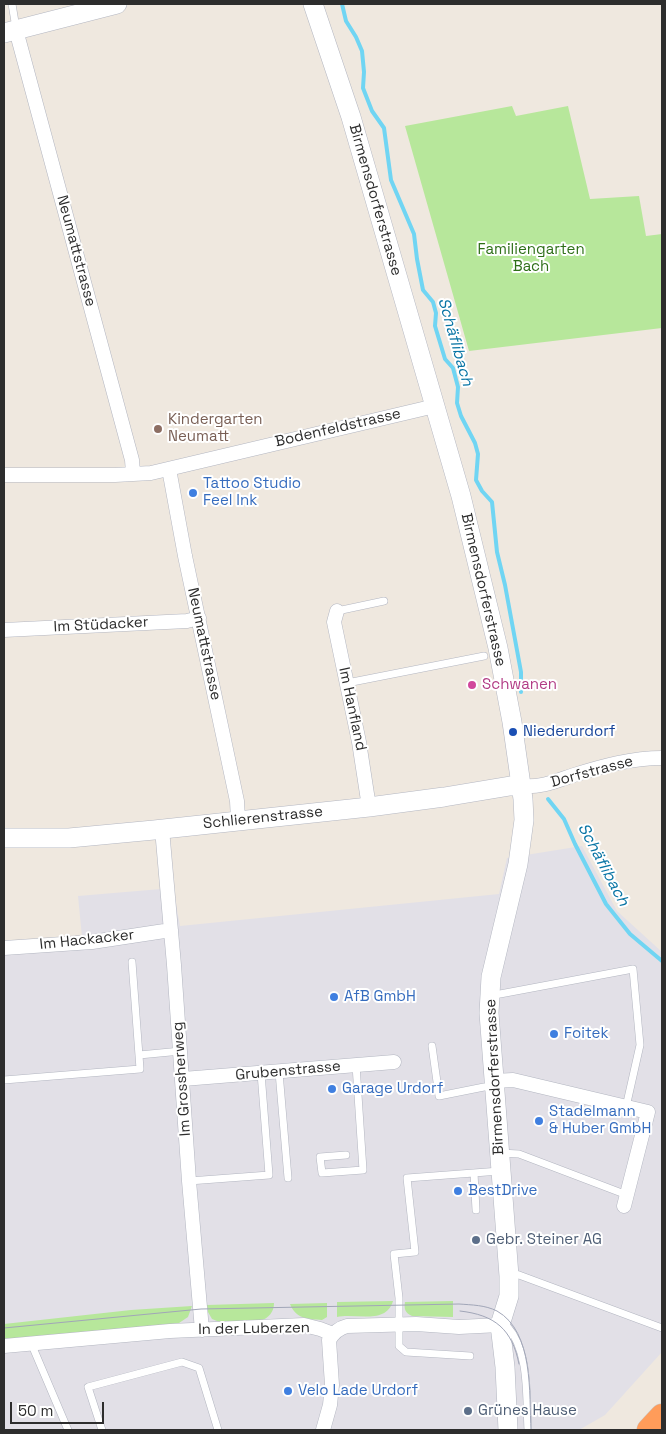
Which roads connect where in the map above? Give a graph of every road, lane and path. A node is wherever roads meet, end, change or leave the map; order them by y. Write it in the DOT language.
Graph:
graph roads {
  1 [pos="12,4"];
  2 [pos="117,4"];
  3 [pos="313,4"];
  4 [pos="10,31"];
  5 [pos="435,406"];
  6 [pos="169,469"];
  7 [pos="133,473"];
  8 [pos="4,475"];
  9 [pos="384,601"];
  10 [pos="336,610"];
  11 [pos="199,618"];
  12 [pos="4,630"];
  13 [pos="484,656"];
  14 [pos="347,683"];
  15 [pos="662,758"];
  16 [pos="522,786"];
  17 [pos="369,807"];
  18 [pos="238,820"];
  19 [pos="162,829"];
  20 [pos="4,838"];
  21 [pos="171,930"];
  22 [pos="4,948"];
  23 [pos="132,962"];
  24 [pos="490,995"];
  25 [pos="432,1046"];
  26 [pos="181,1052"];
  27 [pos="139,1055"];
  28 [pos="394,1062"];
  29 [pos="356,1065"];
  30 [pos="279,1072"];
  31 [pos="262,1073"];
  32 [pos="4,1080"];
  33 [pos="183,1080"];
  34 [pos="494,1084"];
  35 [pos="626,1106"];
  36 [pos="346,1154"];
  37 [pos="500,1162"];
  38 [pos="474,1173"];
  39 [pos="288,1178"];
  40 [pos="189,1181"];
  41 [pos="626,1201"];
  42 [pos="476,1210"];
  43 [pos="508,1273"];
  44 [pos="398,1324"];
  45 [pos="500,1324"];
  46 [pos="662,1328"];
  47 [pos="202,1330"];
  48 [pos="333,1334"];
  49 [pos="31,1343"];
  50 [pos="4,1346"];
  51 [pos="470,1356"];
  52 [pos="662,1416"];
  53 [pos="662,1426"];
  54 [pos="68,1430"];
  55 [pos="102,1430"];
  56 [pos="218,1430"];
  57 [pos="323,1430"];
  58 [pos="508,1430"];
  59 [pos="528,1430"];
  60 [pos="649,1430"];
  61 [pos="658,1430"];
  1 -- 4 [label="lane"];
  2 -- 4 [label="main road"];
  3 -- 5 [label="main road, Birmensdorferstrasse"];
  4 -- 7 [label="street, Neumattstrasse"];
  5 -- 6 [label="street, Bodenfeldstrasse"];
  5 -- 16 [label="main road, Birmensdorferstrasse"];
  6 -- 7 [label="street, Bodenfeldstrasse"];
  6 -- 11 [label="street, Neumattstrasse"];
  7 -- 8 [label="street, Bodenfeldstrasse"];
  9 -- 10 [label="lane"];
  10 -- 14 [label="street, Im Hanfland"];
  11 -- 12 [label="street, Im Stüdacker"];
  11 -- 18 [label="street, Neumattstrasse"];
  13 -- 14 [label="lane"];
  14 -- 17 [label="street, Im Hanfland"];
  15 -- 16 [label="street, Dorfstrasse"];
  16 -- 17 [label="main road, Schlierenstrasse"];
  16 -- 24 [label="main road, Birmensdorferstrasse"];
  17 -- 18 [label="main road, Schlierenstrasse"];
  18 -- 19 [label="main road, Schlierenstrasse"];
  19 -- 20 [label="main road, Schlierenstrasse"];
  19 -- 21 [label="street, Im Grossherweg"];
  21 -- 22 [label="street, Im Hackacker"];
  21 -- 26 [label="street, Im Grossherweg"];
  23 -- 27 [label="lane"];
  24 -- 34 [label="main road, Birmensdorferstrasse"];
  24 -- 35 [label="lane"];
  25 -- 34 [label="lane"];
  26 -- 27 [label="lane"];
  26 -- 33 [label="street, Im Grossherweg"];
  27 -- 32 [label="lane"];
  28 -- 29 [label="street, Grubenstrasse"];
  29 -- 30 [label="street, Grubenstrasse"];
  29 -- 36 [label="lane"];
  30 -- 31 [label="street, Grubenstrasse"];
  30 -- 39 [label="lane"];
  31 -- 33 [label="street, Grubenstrasse"];
  31 -- 40 [label="lane"];
  33 -- 40 [label="street, Im Grossherweg"];
  34 -- 35 [label="street"];
  34 -- 37 [label="main road, Birmensdorferstrasse"];
  35 -- 41 [label="street"];
  37 -- 38 [label="lane"];
  37 -- 41 [label="lane"];
  37 -- 43 [label="main road, Birmensdorferstrasse"];
  38 -- 42 [label="lane"];
  38 -- 44 [label="lane"];
  40 -- 47 [label="street, Im Grossherweg"];
  43 -- 45 [label="main road, Birmensdorferstrasse"];
  43 -- 46 [label="lane"];
  44 -- 45 [label="street"];
  44 -- 48 [label="street"];
  44 -- 51 [label="lane"];
  45 -- 58 [label="main road, Birmensdorferstrasse"];
  45 -- 59 [label="lane"];
  47 -- 48 [label="street, In der Luberzen"];
  47 -- 49 [label="street, In der Luberzen"];
  48 -- 57 [label="street"];
  49 -- 50 [label="street, In der Luberzen"];
  49 -- 54 [label="lane"];
  52 -- 60 [label="highway"];
  53 -- 61 [label="highway"];
  55 -- 56 [label="lane"];
}
